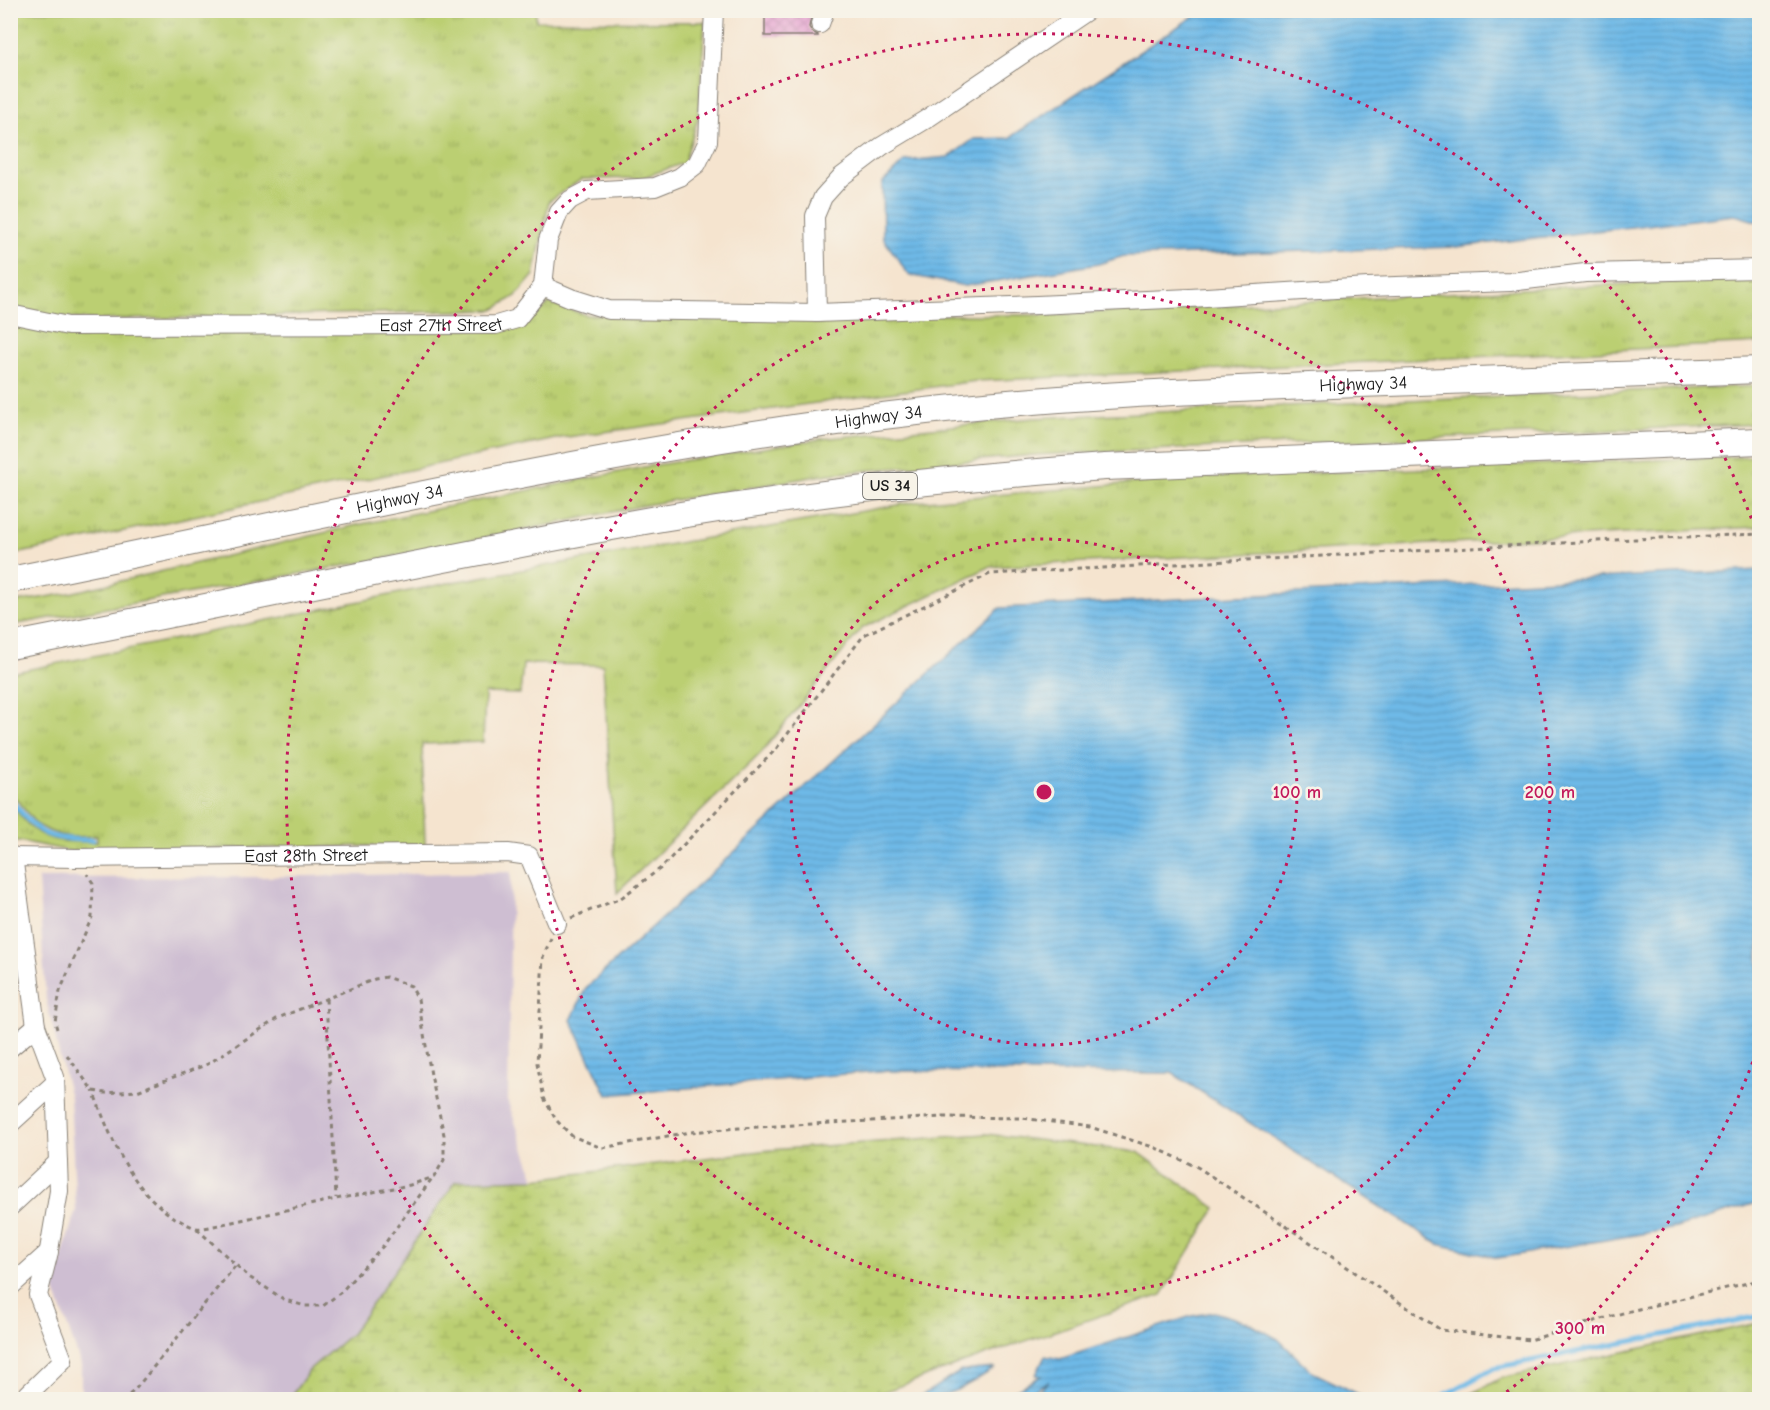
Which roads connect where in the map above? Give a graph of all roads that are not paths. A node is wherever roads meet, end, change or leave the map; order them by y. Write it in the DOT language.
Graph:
graph roads {
  1 [pos="714,10"];
  2 [pos="1088,10"];
  3 [pos="1760,269"];
  4 [pos="543,286"];
  5 [pos="817,313"];
  6 [pos="10,314"];
  7 [pos="1760,370"];
  8 [pos="1760,441"];
  9 [pos="10,580"];
  10 [pos="10,646"];
  11 [pos="12,857"];
  12 [pos="557,924"];
  13 [pos="27,958"];
  14 [pos="10,969"];
  15 [pos="36,1026"];
  16 [pos="10,1048"];
  17 [pos="55,1083"];
  18 [pos="10,1124"];
  19 [pos="58,1162"];
  20 [pos="10,1207"];
  21 [pos="49,1252"];
  22 [pos="10,1287"];
  23 [pos="22,1400"];
  1 -- 4 [label="street"];
  2 -- 5 [label="street"];
  3 -- 5 [label="street"];
  4 -- 5 [label="street"];
  4 -- 6 [label="street, East 27th Street"];
  7 -- 9 [label="highway, Highway 34"];
  8 -- 10 [label="highway, US 34"];
  11 -- 12 [label="street, East 28th Street"];
  11 -- 13 [label="street"];
  13 -- 14 [label="street"];
  13 -- 15 [label="street"];
  15 -- 16 [label="street"];
  15 -- 17 [label="street"];
  17 -- 18 [label="street"];
  17 -- 19 [label="street"];
  19 -- 20 [label="street"];
  19 -- 21 [label="street"];
  21 -- 22 [label="street"];
  21 -- 23 [label="street"];
}
